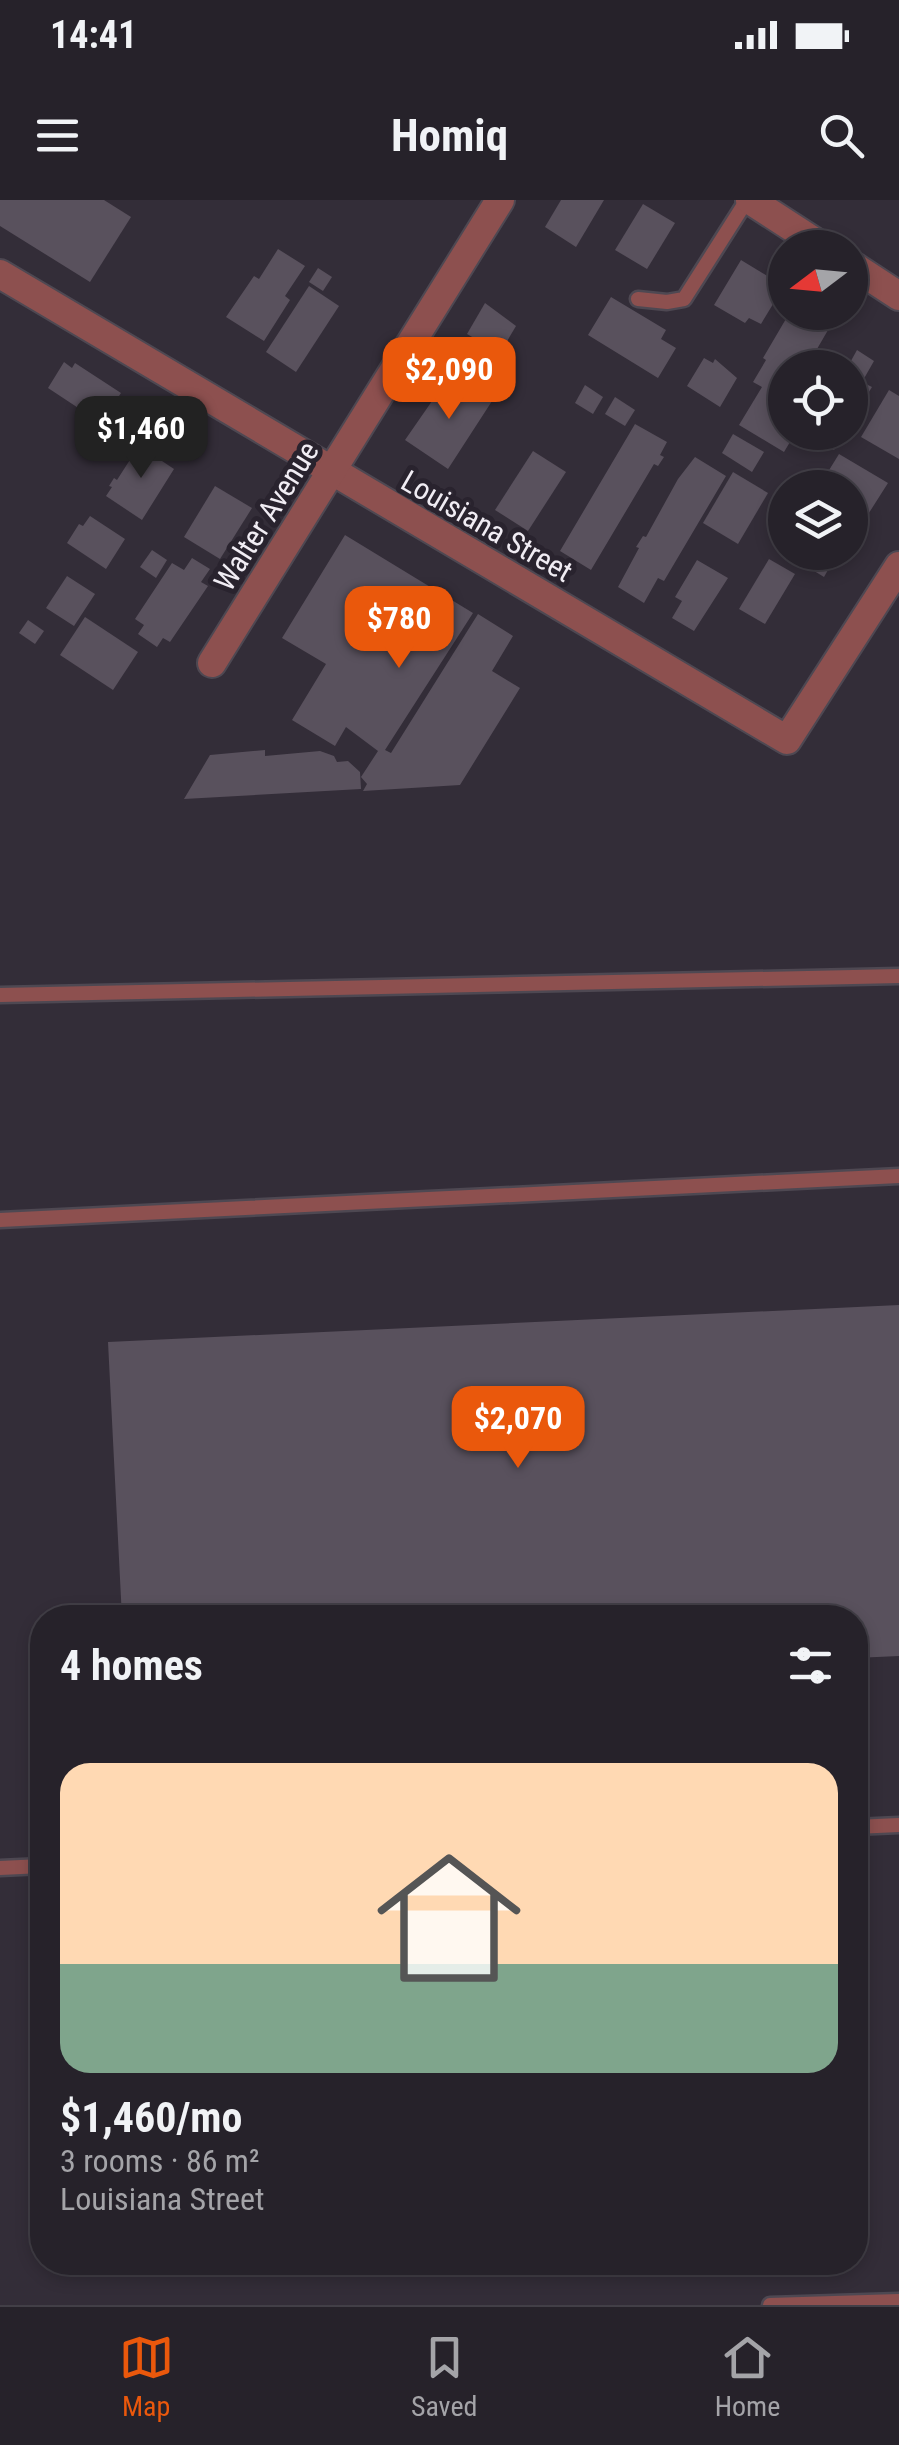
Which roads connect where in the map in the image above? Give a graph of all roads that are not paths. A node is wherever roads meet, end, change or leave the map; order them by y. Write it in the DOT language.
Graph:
graph roads {
  1 [pos="500,200"];
  2 [pos="748,200"];
  3 [pos="796,230"];
  4 [pos="0,274"];
  5 [pos="868,276"];
  6 [pos="899,296"];
  7 [pos="638,299"];
  8 [pos="332,472"];
  9 [pos="899,566"];
  10 [pos="212,663"];
  11 [pos="899,976"];
  12 [pos="0,995"];
  13 [pos="899,1176"];
  14 [pos="0,1220"];
  15 [pos="899,1825"];
  16 [pos="868,1826"];
  17 [pos="30,1867"];
  18 [pos="0,1868"];
  19 [pos="899,2301"];
  20 [pos="770,2305"];
  1 -- 8 [label="street, Walter Avenue"];
  2 -- 3 [label="street"];
  2 -- 7 [label="lane"];
  4 -- 8 [label="street, Louisiana Street"];
  5 -- 6 [label="street"];
  8 -- 9 [label="street, Louisiana Street"];
  8 -- 10 [label="street, Walter Avenue"];
  11 -- 12 [label="lane"];
  13 -- 14 [label="lane"];
  15 -- 16 [label="lane"];
  17 -- 18 [label="lane"];
  19 -- 20 [label="lane"];
}
